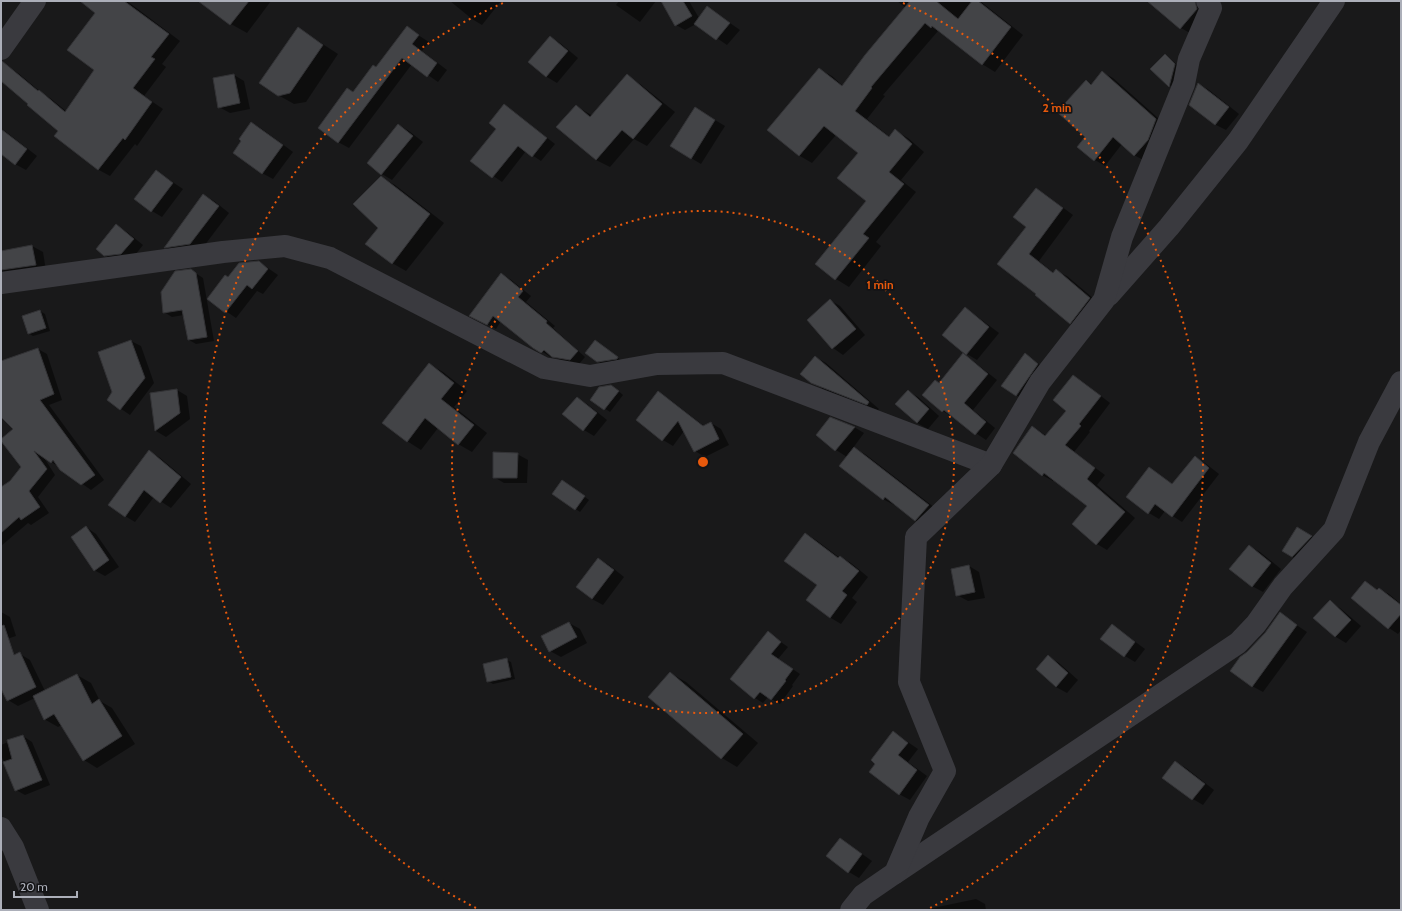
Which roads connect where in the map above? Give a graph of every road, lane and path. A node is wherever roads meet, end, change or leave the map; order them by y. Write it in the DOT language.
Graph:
graph roads {
  1 [pos="35,1"];
  2 [pos="1207,1"];
  3 [pos="1334,1"];
  4 [pos="1,49"];
  5 [pos="1,283"];
  6 [pos="1104,300"];
  7 [pos="1401,382"];
  8 [pos="991,465"];
  9 [pos="1,828"];
  10 [pos="895,873"];
  11 [pos="38,910"];
  12 [pos="851,910"];
  1 -- 4 [label="street"];
  2 -- 6 [label="street"];
  3 -- 6 [label="street"];
  5 -- 8 [label="street"];
  6 -- 8 [label="street"];
  7 -- 10 [label="street"];
  8 -- 10 [label="street"];
  9 -- 11 [label="street"];
  10 -- 12 [label="street"];
}
